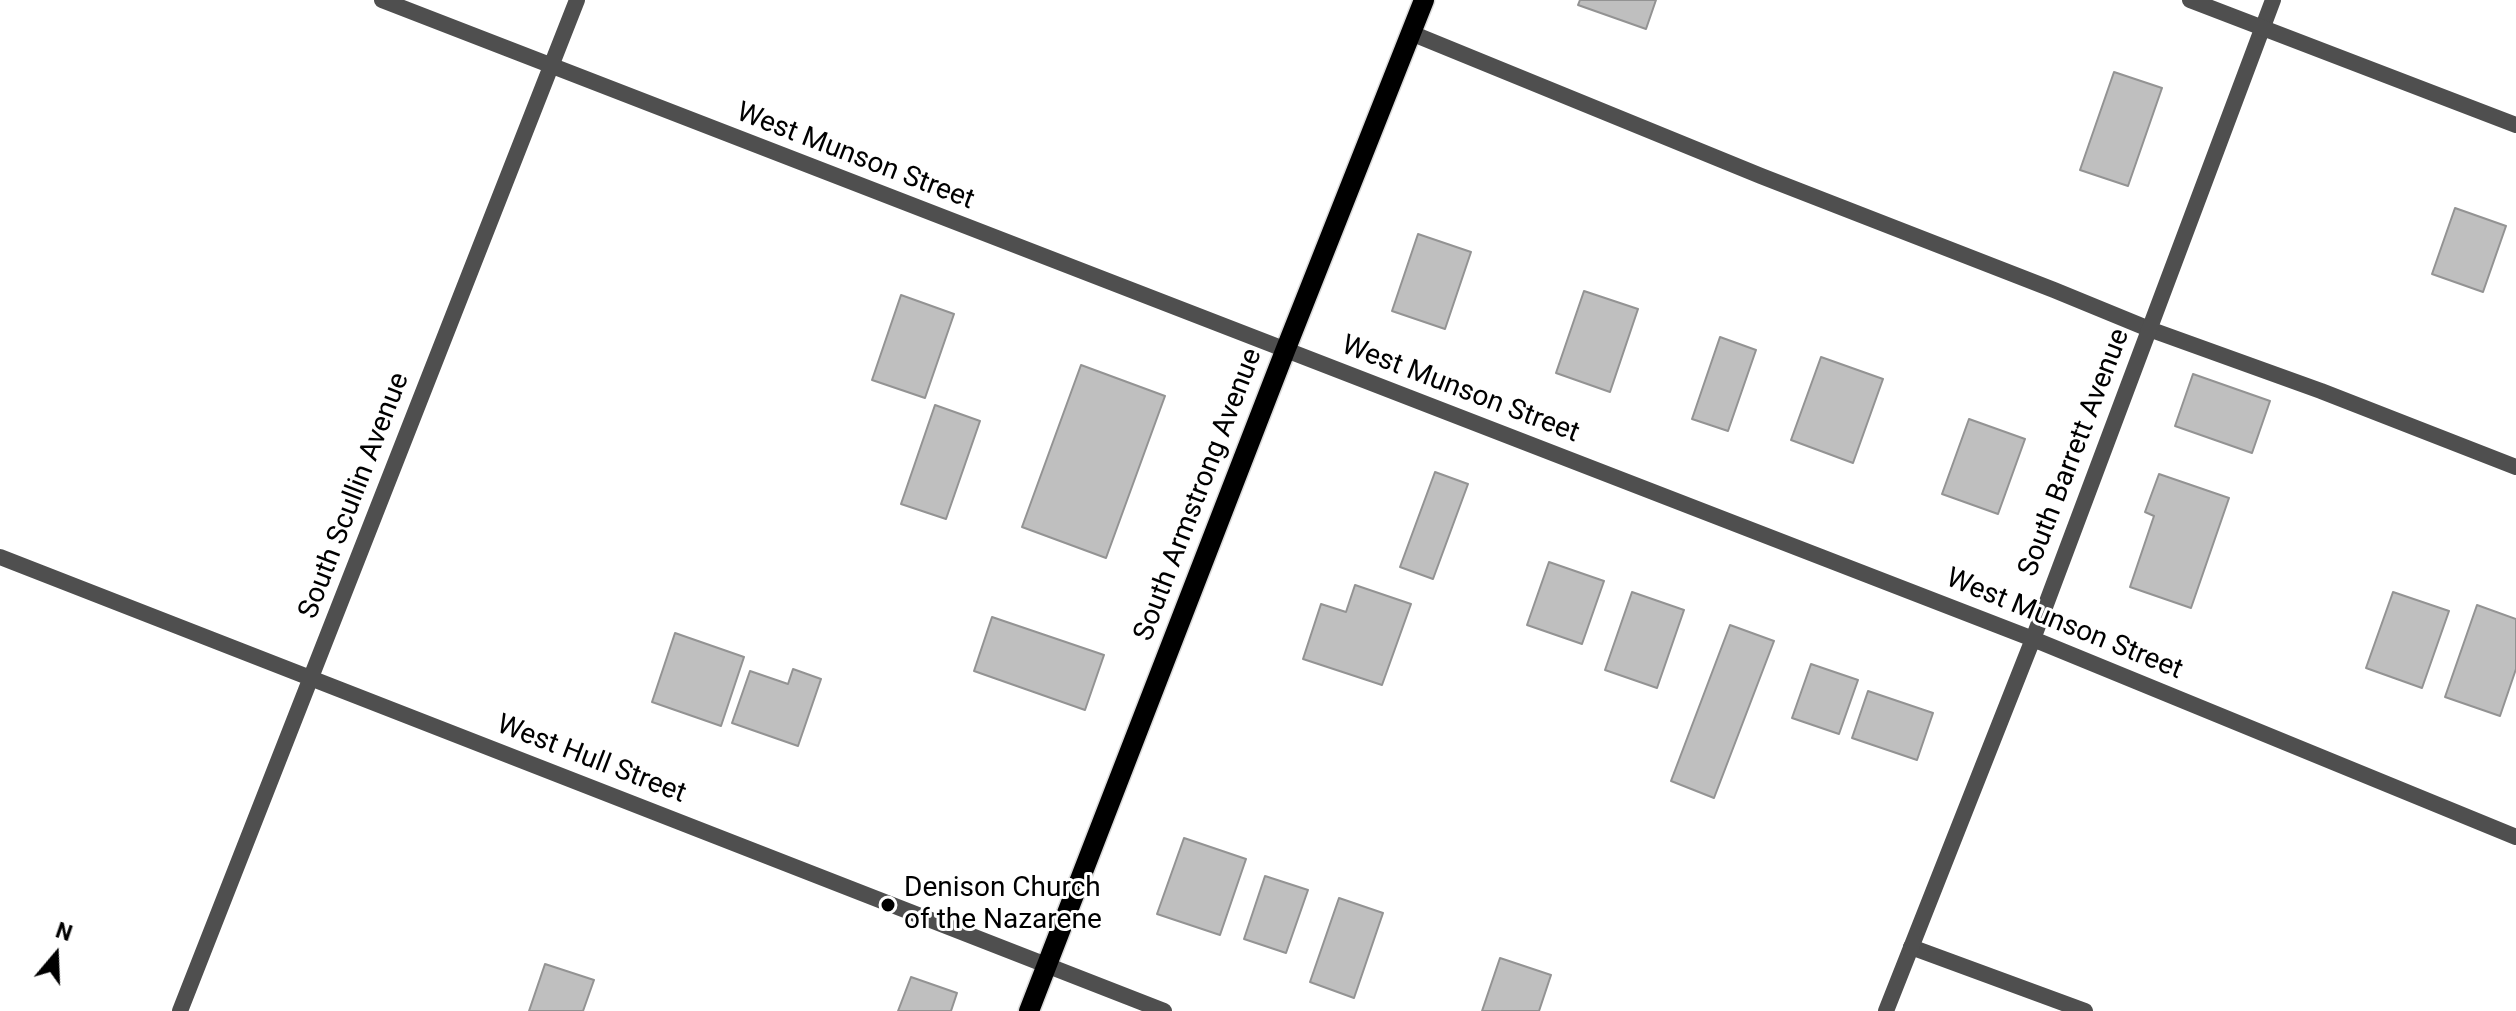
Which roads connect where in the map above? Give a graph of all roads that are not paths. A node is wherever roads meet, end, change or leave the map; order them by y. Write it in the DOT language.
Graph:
graph roads {
  1 [pos="382,0"];
  2 [pos="577,0"];
  3 [pos="1424,0"];
  4 [pos="2190,0"];
  5 [pos="2273,0"];
  6 [pos="2262,28"];
  7 [pos="1411,33"];
  8 [pos="550,67"];
  9 [pos="2516,125"];
  10 [pos="2149,329"];
  11 [pos="1285,351"];
  12 [pos="2516,467"];
  13 [pos="0,557"];
  14 [pos="2033,639"];
  15 [pos="311,679"];
  16 [pos="2516,837"];
  17 [pos="1911,947"];
  18 [pos="1047,965"];
  19 [pos="180,1011"];
  20 [pos="1029,1011"];
  21 [pos="1164,1011"];
  22 [pos="1886,1011"];
  23 [pos="2085,1011"];
  1 -- 8 [label="street, West Munson Street"];
  2 -- 8 [label="street, South Scullin Avenue"];
  3 -- 7 [label="main road, South Armstrong Avenue"];
  4 -- 6 [label="street"];
  5 -- 6 [label="street, South Barrett Avenue"];
  6 -- 9 [label="street"];
  6 -- 10 [label="street, South Barrett Avenue"];
  7 -- 10 [label="street"];
  7 -- 11 [label="main road, South Armstrong Avenue"];
  8 -- 11 [label="street, West Munson Street"];
  8 -- 15 [label="street, South Scullin Avenue"];
  10 -- 12 [label="street"];
  10 -- 14 [label="street, South Barrett Avenue"];
  11 -- 14 [label="street, West Munson Street"];
  11 -- 18 [label="main road, South Armstrong Avenue"];
  13 -- 15 [label="street, West Hull Street"];
  14 -- 16 [label="street, West Munson Street"];
  14 -- 17 [label="street, South Barrett Avenue"];
  15 -- 18 [label="street, West Hull Street"];
  15 -- 19 [label="street, South Scullin Avenue"];
  17 -- 22 [label="street, South Barrett Avenue"];
  17 -- 23 [label="street"];
  18 -- 20 [label="main road, South Armstrong Avenue"];
  18 -- 21 [label="street, West Hull Street"];
}
